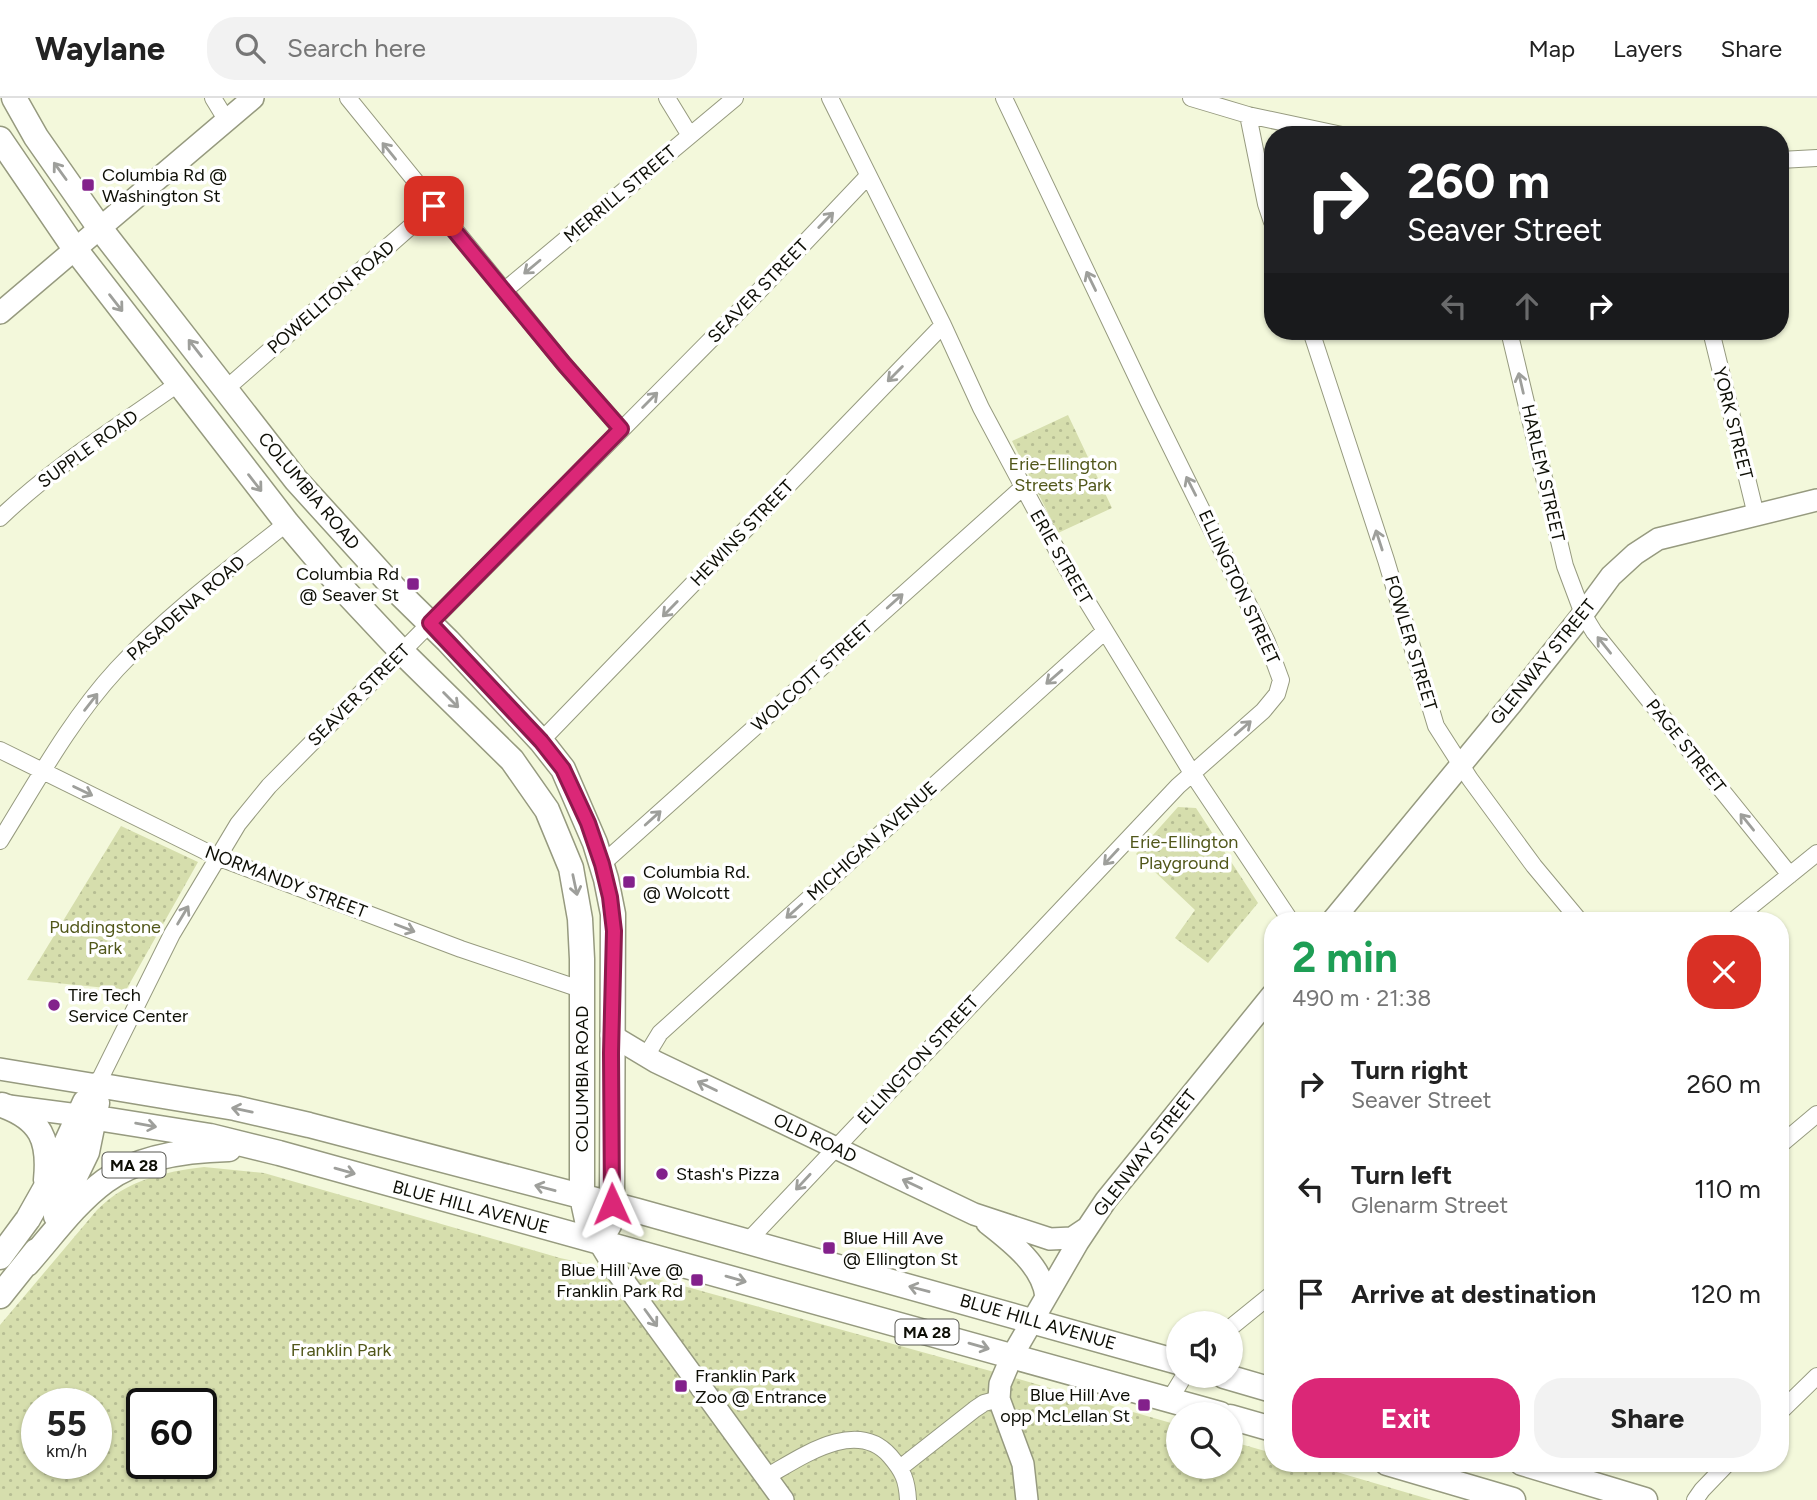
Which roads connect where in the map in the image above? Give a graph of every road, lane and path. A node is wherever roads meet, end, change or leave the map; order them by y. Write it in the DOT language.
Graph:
graph roads {
  1 [pos="14,98"];
  2 [pos="213,98"];
  3 [pos="253,98"];
  4 [pos="348,98"];
  5 [pos="667,98"];
  6 [pos="735,98"];
  7 [pos="830,98"];
  8 [pos="1004,98"];
  9 [pos="1191,98"];
  10 [pos="1248,115"];
  11 [pos="227,121"];
  12 [pos="1300,126"];
  13 [pos="689,134"];
  14 [pos="0,139"];
  15 [pos="1817,158"];
  16 [pos="1789,160"];
  17 [pos="868,176"];
  18 [pos="1264,194"];
  19 [pos="434,206"];
  20 [pos="99,227"];
  21 [pos="75,249"];
  22 [pos="505,290"];
  23 [pos="0,313"];
  24 [pos="943,325"];
  25 [pos="1314,340"];
  26 [pos="1511,340"];
  27 [pos="1713,340"];
  28 [pos="179,383"];
  29 [pos="227,388"];
  30 [pos="621,429"];
  31 [pos="1022,488"];
  32 [pos="1817,500"];
  33 [pos="1756,515"];
  34 [pos="0,518"];
  35 [pos="287,523"];
  36 [pos="1583,614"];
  37 [pos="430,623"];
  38 [pos="1105,631"];
  39 [pos="402,652"];
  40 [pos="541,741"];
  41 [pos="0,750"];
  42 [pos="1460,765"];
  43 [pos="43,772"];
  44 [pos="1192,773"];
  45 [pos="0,841"];
  46 [pos="1817,853"];
  47 [pos="217,857"];
  48 [pos="602,864"];
  49 [pos="1790,875"];
  50 [pos="1285,912"];
  51 [pos="1340,912"];
  52 [pos="1572,912"];
  53 [pos="1744,912"];
  54 [pos="583,990"];
  55 [pos="1264,1005"];
  56 [pos="611,1035"];
  57 [pos="651,1059"];
  58 [pos="0,1069"];
  59 [pos="97,1085"];
  60 [pos="1,1105"];
  61 [pos="1817,1114"];
  62 [pos="87,1116"];
  63 [pos="1789,1137"];
  64 [pos="835,1148"];
  65 [pos="279,1153"];
  66 [pos="46,1187"];
  67 [pos="582,1197"];
  68 [pos="612,1204"];
  69 [pos="974,1214"];
  70 [pos="1087,1228"];
  71 [pos="748,1241"];
  72 [pos="599,1242"];
  73 [pos="0,1257"];
  74 [pos="27,1264"];
  75 [pos="0,1296"];
  76 [pos="1046,1297"];
  77 [pos="1264,1300"];
  78 [pos="1243,1317"];
  79 [pos="1032,1321"];
  80 [pos="1012,1356"];
  81 [pos="1166,1359"];
  82 [pos="1817,1376"];
  83 [pos="1243,1382"];
  84 [pos="1177,1388"];
  85 [pos="1264,1388"];
  86 [pos="999,1399"];
  87 [pos="1170,1399"];
  88 [pos="1180,1402"];
  89 [pos="1789,1403"];
  90 [pos="1243,1421"];
  91 [pos="1264,1427"];
  92 [pos="900,1468"];
  93 [pos="1418,1472"];
  94 [pos="1552,1472"];
  95 [pos="1719,1472"];
  96 [pos="766,1477"];
  97 [pos="783,1500"];
  98 [pos="908,1500"];
  99 [pos="1027,1500"];
  100 [pos="1513,1500"];
  101 [pos="1645,1500"];
  102 [pos="1695,1500"];
  20 -- 1 [label="main road, COLUMBIA ROAD, one-way"];
  2 -- 11 [label="street"];
  3 -- 11 [label="street"];
  19 -- 4 [label="street, one-way"];
  5 -- 13 [label="street"];
  6 -- 13 [label="street, MERRILL STREET"];
  7 -- 17 [label="street, ERIE STREET"];
  44 -- 8 [label="street, ELLINGTON STREET, one-way"];
  9 -- 10 [label="street"];
  10 -- 12 [label="street"];
  10 -- 18 [label="street"];
  11 -- 20 [label="street"];
  13 -- 22 [label="street, MERRILL STREET, one-way"];
  14 -- 21 [label="main road, COLUMBIA ROAD"];
  15 -- 16 [label="street"];
  17 -- 24 [label="street, ERIE STREET"];
  30 -- 17 [label="street, SEAVER STREET, one-way"];
  19 -- 22 [label="street"];
  19 -- 29 [label="street, POWELLTON ROAD"];
  20 -- 21 [label="street"];
  29 -- 20 [label="main road, COLUMBIA ROAD, one-way"];
  21 -- 23 [label="street"];
  21 -- 28 [label="main road, COLUMBIA ROAD, one-way"];
  22 -- 30 [label="street"];
  24 -- 31 [label="street, ERIE STREET"];
  24 -- 40 [label="street, HEWINS STREET, one-way"];
  42 -- 25 [label="street, FOWLER STREET, one-way"];
  36 -- 26 [label="street, HARLEM STREET, one-way"];
  27 -- 33 [label="street, YORK STREET"];
  28 -- 34 [label="street, SUPPLE ROAD"];
  28 -- 35 [label="main road, COLUMBIA ROAD, one-way"];
  29 -- 37 [label="main road, COLUMBIA ROAD"];
  30 -- 37 [label="street, SEAVER STREET"];
  31 -- 38 [label="street, ERIE STREET"];
  48 -- 31 [label="street, WOLCOTT STREET, one-way"];
  32 -- 33 [label="street, GLENWAY STREET"];
  33 -- 36 [label="street, GLENWAY STREET"];
  35 -- 39 [label="main road, COLUMBIA ROAD"];
  43 -- 35 [label="street, PASADENA ROAD, one-way"];
  36 -- 42 [label="street, GLENWAY STREET"];
  49 -- 36 [label="street, PAGE STREET, one-way"];
  37 -- 39 [label="street, SEAVER STREET"];
  37 -- 40 [label="main road, COLUMBIA ROAD"];
  38 -- 44 [label="street, ERIE STREET"];
  38 -- 57 [label="street, MICHIGAN AVENUE, one-way"];
  39 -- 47 [label="street, SEAVER STREET"];
  39 -- 54 [label="main road, COLUMBIA ROAD, one-way"];
  40 -- 48 [label="main road, COLUMBIA ROAD"];
  41 -- 43 [label="street, NORMANDY STREET"];
  42 -- 51 [label="street, GLENWAY STREET"];
  42 -- 52 [label="street, FOWLER STREET"];
  43 -- 45 [label="street, PASADENA ROAD"];
  43 -- 47 [label="street, NORMANDY STREET, one-way"];
  44 -- 50 [label="street, ERIE STREET"];
  44 -- 64 [label="street, ELLINGTON STREET, one-way"];
  46 -- 49 [label="street"];
  47 -- 54 [label="street, NORMANDY STREET, one-way"];
  59 -- 47 [label="street, SEAVER STREET, one-way"];
  48 -- 56 [label="main road, COLUMBIA ROAD"];
  49 -- 53 [label="street"];
  54 -- 67 [label="main road, COLUMBIA ROAD"];
  55 -- 70 [label="street, GLENWAY STREET"];
  56 -- 57 [label="street, OLD ROAD"];
  56 -- 68 [label="main road, COLUMBIA ROAD"];
  64 -- 57 [label="street, OLD ROAD, one-way"];
  58 -- 59 [label="street, BLUE HILL AVENUE"];
  59 -- 62 [label="main road, SEAVER STREET"];
  67 -- 59 [label="main road, BLUE HILL AVENUE / MA 28, one-way"];
  60 -- 62 [label="street, BLUE HILL AVENUE"];
  60 -- 66 [label="main road"];
  61 -- 63 [label="street"];
  62 -- 65 [label="main road, BLUE HILL AVENUE, one-way"];
  62 -- 66 [label="main road, SEAVER STREET"];
  62 -- 74 [label="main road, SEAVER STREET"];
  69 -- 64 [label="street, OLD ROAD, one-way"];
  64 -- 71 [label="street, ELLINGTON STREET, one-way"];
  65 -- 72 [label="main road, BLUE HILL AVENUE / MA 28, one-way"];
  65 -- 74 [label="main road, MA 28"];
  66 -- 73 [label="main road, SEAVER STREET"];
  67 -- 68 [label="main road, BLUE HILL AVENUE / MA 28"];
  67 -- 72 [label="main road, COLUMBIA ROAD"];
  68 -- 71 [label="main road, BLUE HILL AVENUE / MA 28"];
  68 -- 72 [label="main road, COLUMBIA ROAD"];
  69 -- 70 [label="street, OLD ROAD"];
  69 -- 76 [label="street, OLD ROAD"];
  70 -- 76 [label="street, GLENWAY STREET"];
  79 -- 71 [label="main road, BLUE HILL AVENUE / MA 28, one-way"];
  72 -- 80 [label="main road, BLUE HILL AVENUE / MA 28, one-way"];
  72 -- 96 [label="street, one-way"];
  74 -- 75 [label="main road, SEAVER STREET / MA 28"];
  76 -- 79 [label="street, GLENWAY STREET"];
  77 -- 78 [label="street"];
  79 -- 80 [label="street, GLENWAY STREET"];
  79 -- 81 [label="main road, BLUE HILL AVENUE / MA 28"];
  80 -- 86 [label="street, GLENWAY STREET"];
  80 -- 87 [label="main road, BLUE HILL AVENUE / MA 28"];
  82 -- 89 [label="street"];
  83 -- 85 [label="main road"];
  84 -- 87 [label="street"];
  86 -- 92 [label="street"];
  86 -- 99 [label="street"];
  87 -- 88 [label="main road, BLUE HILL AVENUE / MA 28"];
  90 -- 91 [label="main road"];
  92 -- 96 [label="street"];
  92 -- 98 [label="street"];
  93 -- 100 [label="main road"];
  94 -- 101 [label="main road"];
  95 -- 102 [label="street"];
  96 -- 97 [label="street"];
}
